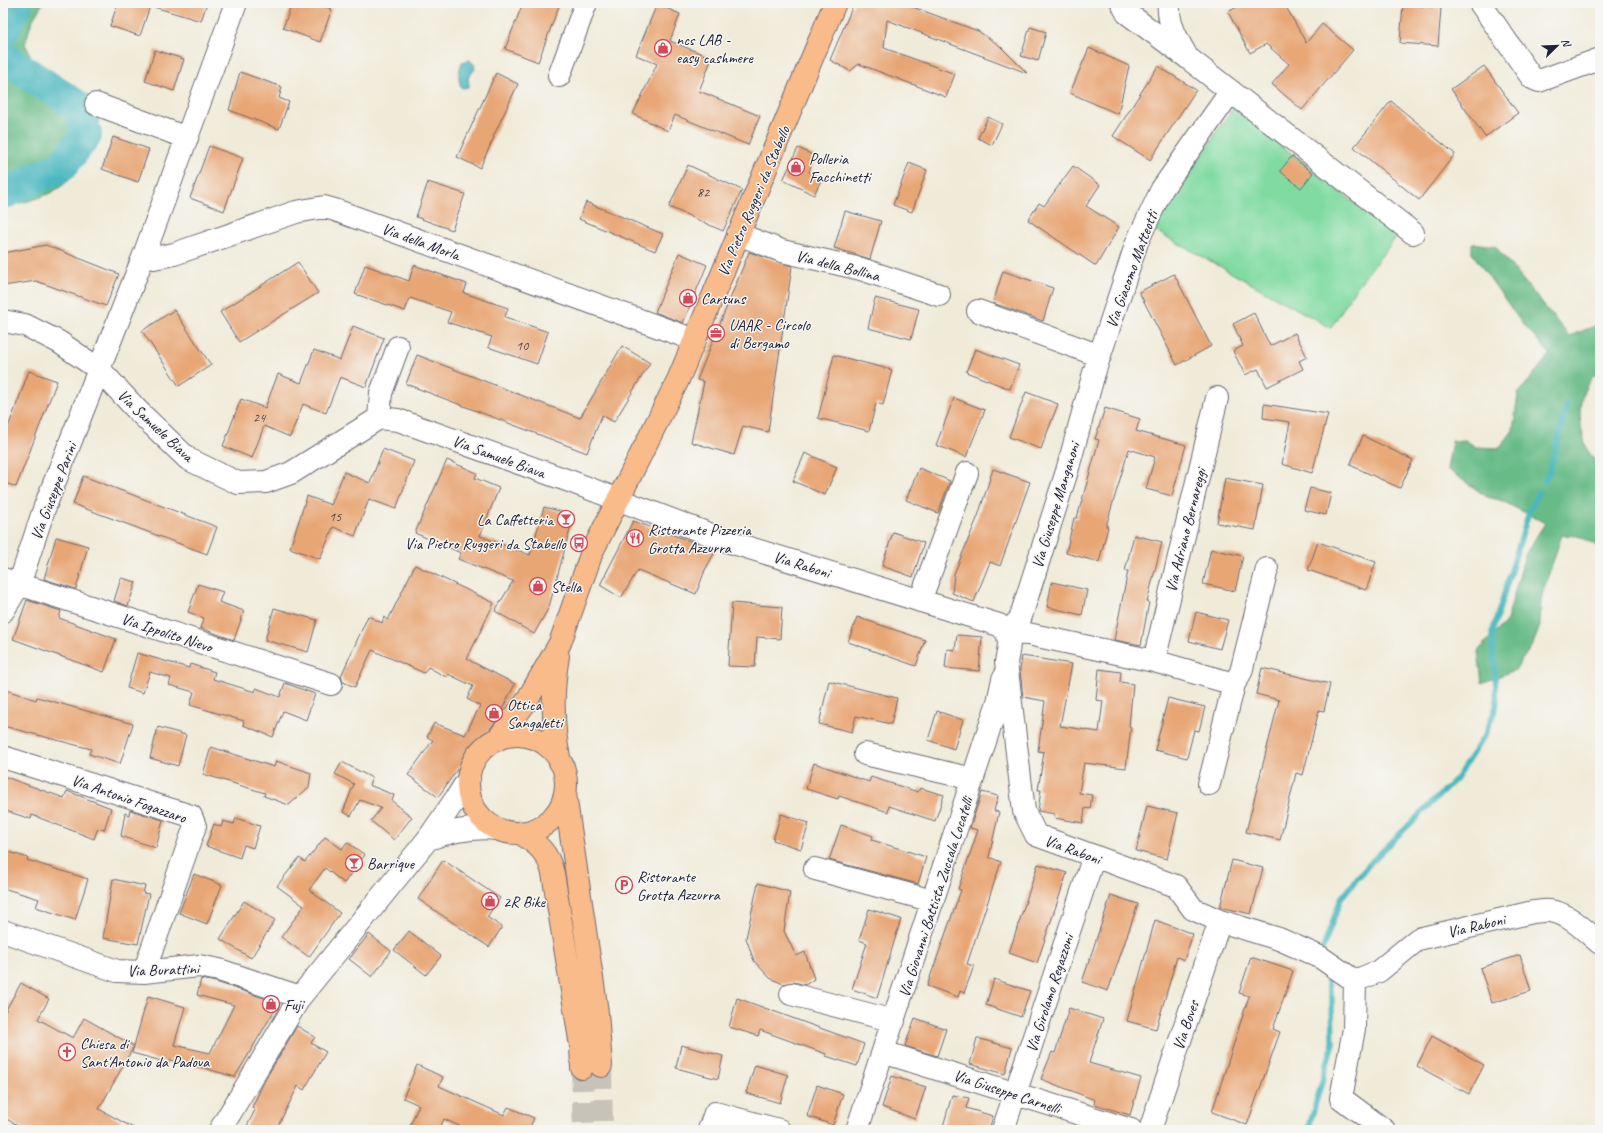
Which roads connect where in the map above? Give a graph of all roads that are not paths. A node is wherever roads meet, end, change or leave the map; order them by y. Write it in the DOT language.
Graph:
graph roads {
  1 [pos="236,3"];
  2 [pos="586,3"];
  3 [pos="835,3"];
  4 [pos="1122,3"];
  5 [pos="1480,3"];
  6 [pos="1167,5"];
  7 [pos="1188,58"];
  8 [pos="1600,59"];
  9 [pos="559,76"];
  10 [pos="1230,91"];
  11 [pos="96,104"];
  12 [pos="187,138"];
  13 [pos="1413,233"];
  14 [pos="738,234"];
  15 [pos="144,255"];
  16 [pos="939,295"];
  17 [pos="978,311"];
  18 [pos="3,321"];
  19 [pos="695,340"];
  20 [pos="398,347"];
  21 [pos="1097,364"];
  22 [pos="100,370"];
  23 [pos="1217,398"];
  24 [pos="380,418"];
  25 [pos="967,473"];
  26 [pos="617,500"];
  27 [pos="1267,569"];
  28 [pos="11,582"];
  29 [pos="920,601"];
  30 [pos="3,611"];
  31 [pos="1007,633"];
  32 [pos="560,643"];
  33 [pos="1154,661"];
  34 [pos="1006,662"];
  35 [pos="331,684"];
  36 [pos="1234,684"];
  37 [pos="498,740"];
  38 [pos="865,754"];
  39 [pos="3,758"];
  40 [pos="560,762"];
  41 [pos="469,778"];
  42 [pos="973,779"];
  43 [pos="1209,784"];
  44 [pos="565,794"];
  45 [pos="497,829"];
  46 [pos="520,833"];
  47 [pos="428,839"];
  48 [pos="1094,856"];
  49 [pos="815,869"];
  50 [pos="933,901"];
  51 [pos="1220,921"];
  52 [pos="3,931"];
  53 [pos="1600,943"];
  54 [pos="144,972"];
  55 [pos="1355,981"];
  56 [pos="791,994"];
  57 [pos="300,997"];
  58 [pos="894,1022"];
  59 [pos="883,1052"];
  60 [pos="1016,1093"];
  61 [pos="220,1130"];
  62 [pos="709,1130"];
  63 [pos="779,1130"];
  64 [pos="857,1130"];
  65 [pos="1004,1130"];
  66 [pos="1131,1130"];
  67 [pos="1150,1130"];
  68 [pos="1384,1130"];
  1 -- 12 [label="street"];
  2 -- 9 [label="street"];
  3 -- 14 [label="main road, Via Pietro Ruggeri da Stabello"];
  4 -- 7 [label="street"];
  5 -- 8 [label="street"];
  6 -- 7 [label="street"];
  7 -- 10 [label="street"];
  10 -- 13 [label="street"];
  10 -- 21 [label="street, Via Giacomo Matteotti"];
  11 -- 12 [label="street"];
  12 -- 15 [label="street"];
  14 -- 16 [label="street, Via della Bollina"];
  14 -- 19 [label="main road, Via Pietro Ruggeri da Stabello"];
  15 -- 19 [label="street, Via della Morla"];
  15 -- 22 [label="street"];
  17 -- 21 [label="street"];
  18 -- 22 [label="street, Via Samuele Biava"];
  19 -- 26 [label="main road, Via Pietro Ruggeri da Stabello"];
  20 -- 24 [label="street"];
  21 -- 31 [label="street, Via Giuseppe Manganoni"];
  22 -- 24 [label="street, Via Samuele Biava"];
  22 -- 28 [label="street, Via Giuseppe Parini"];
  23 -- 33 [label="street, Via Adriano Bernareggi"];
  24 -- 26 [label="street, Via Samuele Biava"];
  25 -- 29 [label="street"];
  26 -- 29 [label="street, Via Raboni"];
  26 -- 32 [label="main road, Via Pietro Ruggeri da Stabello"];
  27 -- 36 [label="street"];
  28 -- 30 [label="street, Via Giuseppe Parini"];
  28 -- 35 [label="street, Via Ippolito Nievo"];
  29 -- 31 [label="street, Via Raboni"];
  31 -- 33 [label="street"];
  31 -- 34 [label="street, Via Raboni"];
  32 -- 37 [label="main road, Via Pietro Ruggeri da Stabello"];
  32 -- 40 [label="main road"];
  33 -- 36 [label="street"];
  34 -- 42 [label="street, Via Giovanni Battista Zuccala Locatelli"];
  34 -- 48 [label="street, Via Raboni"];
  36 -- 43 [label="street"];
  37 -- 40 [label="main road, Via Pietro Ruggeri da Stabello"];
  37 -- 41 [label="main road, Via Pietro Ruggeri da Stabello"];
  38 -- 42 [label="street"];
  39 -- 54 [label="street, Via Antonio Fogazzaro"];
  40 -- 44 [label="main road, Via Pietro Ruggeri da Stabello"];
  41 -- 45 [label="main road, Via Pietro Ruggeri da Stabello"];
  41 -- 47 [label="street, Via Pietro Ruggeri da Stabello"];
  42 -- 50 [label="street, Via Giovanni Battista Zuccala Locatelli"];
  44 -- 46 [label="main road, Via Pietro Ruggeri da Stabello"];
  44 -- 46 [label="main road"];
  45 -- 46 [label="main road, Via Pietro Ruggeri da Stabello"];
  45 -- 47 [label="street, Via Pietro Ruggeri da Stabello"];
  47 -- 57 [label="street, Via Pietro Ruggeri da Stabello"];
  48 -- 51 [label="street, Via Raboni"];
  48 -- 60 [label="street, Via Girolamo Regazzoni"];
  49 -- 50 [label="street"];
  50 -- 58 [label="street, Via Giovanni Battista Zuccala Locatelli"];
  51 -- 55 [label="street, Via Raboni"];
  51 -- 67 [label="street, Via Boves"];
  52 -- 54 [label="street, Via Burattini"];
  53 -- 55 [label="street, Via Raboni"];
  54 -- 57 [label="street, Via Burattini"];
  55 -- 68 [label="street"];
  56 -- 58 [label="street"];
  57 -- 61 [label="street, Via Pietro Ruggeri da Stabello"];
  58 -- 59 [label="street, Via Giovanni Battista Zuccala Locatelli"];
  59 -- 60 [label="street, Via Giuseppe Carnelli"];
  59 -- 64 [label="street, Via Giovanni Battista Zuccala Locatelli"];
  60 -- 65 [label="street, Via Girolamo Regazzoni"];
  60 -- 66 [label="street, Via Giuseppe Carnelli"];
  62 -- 63 [label="street"];
}
